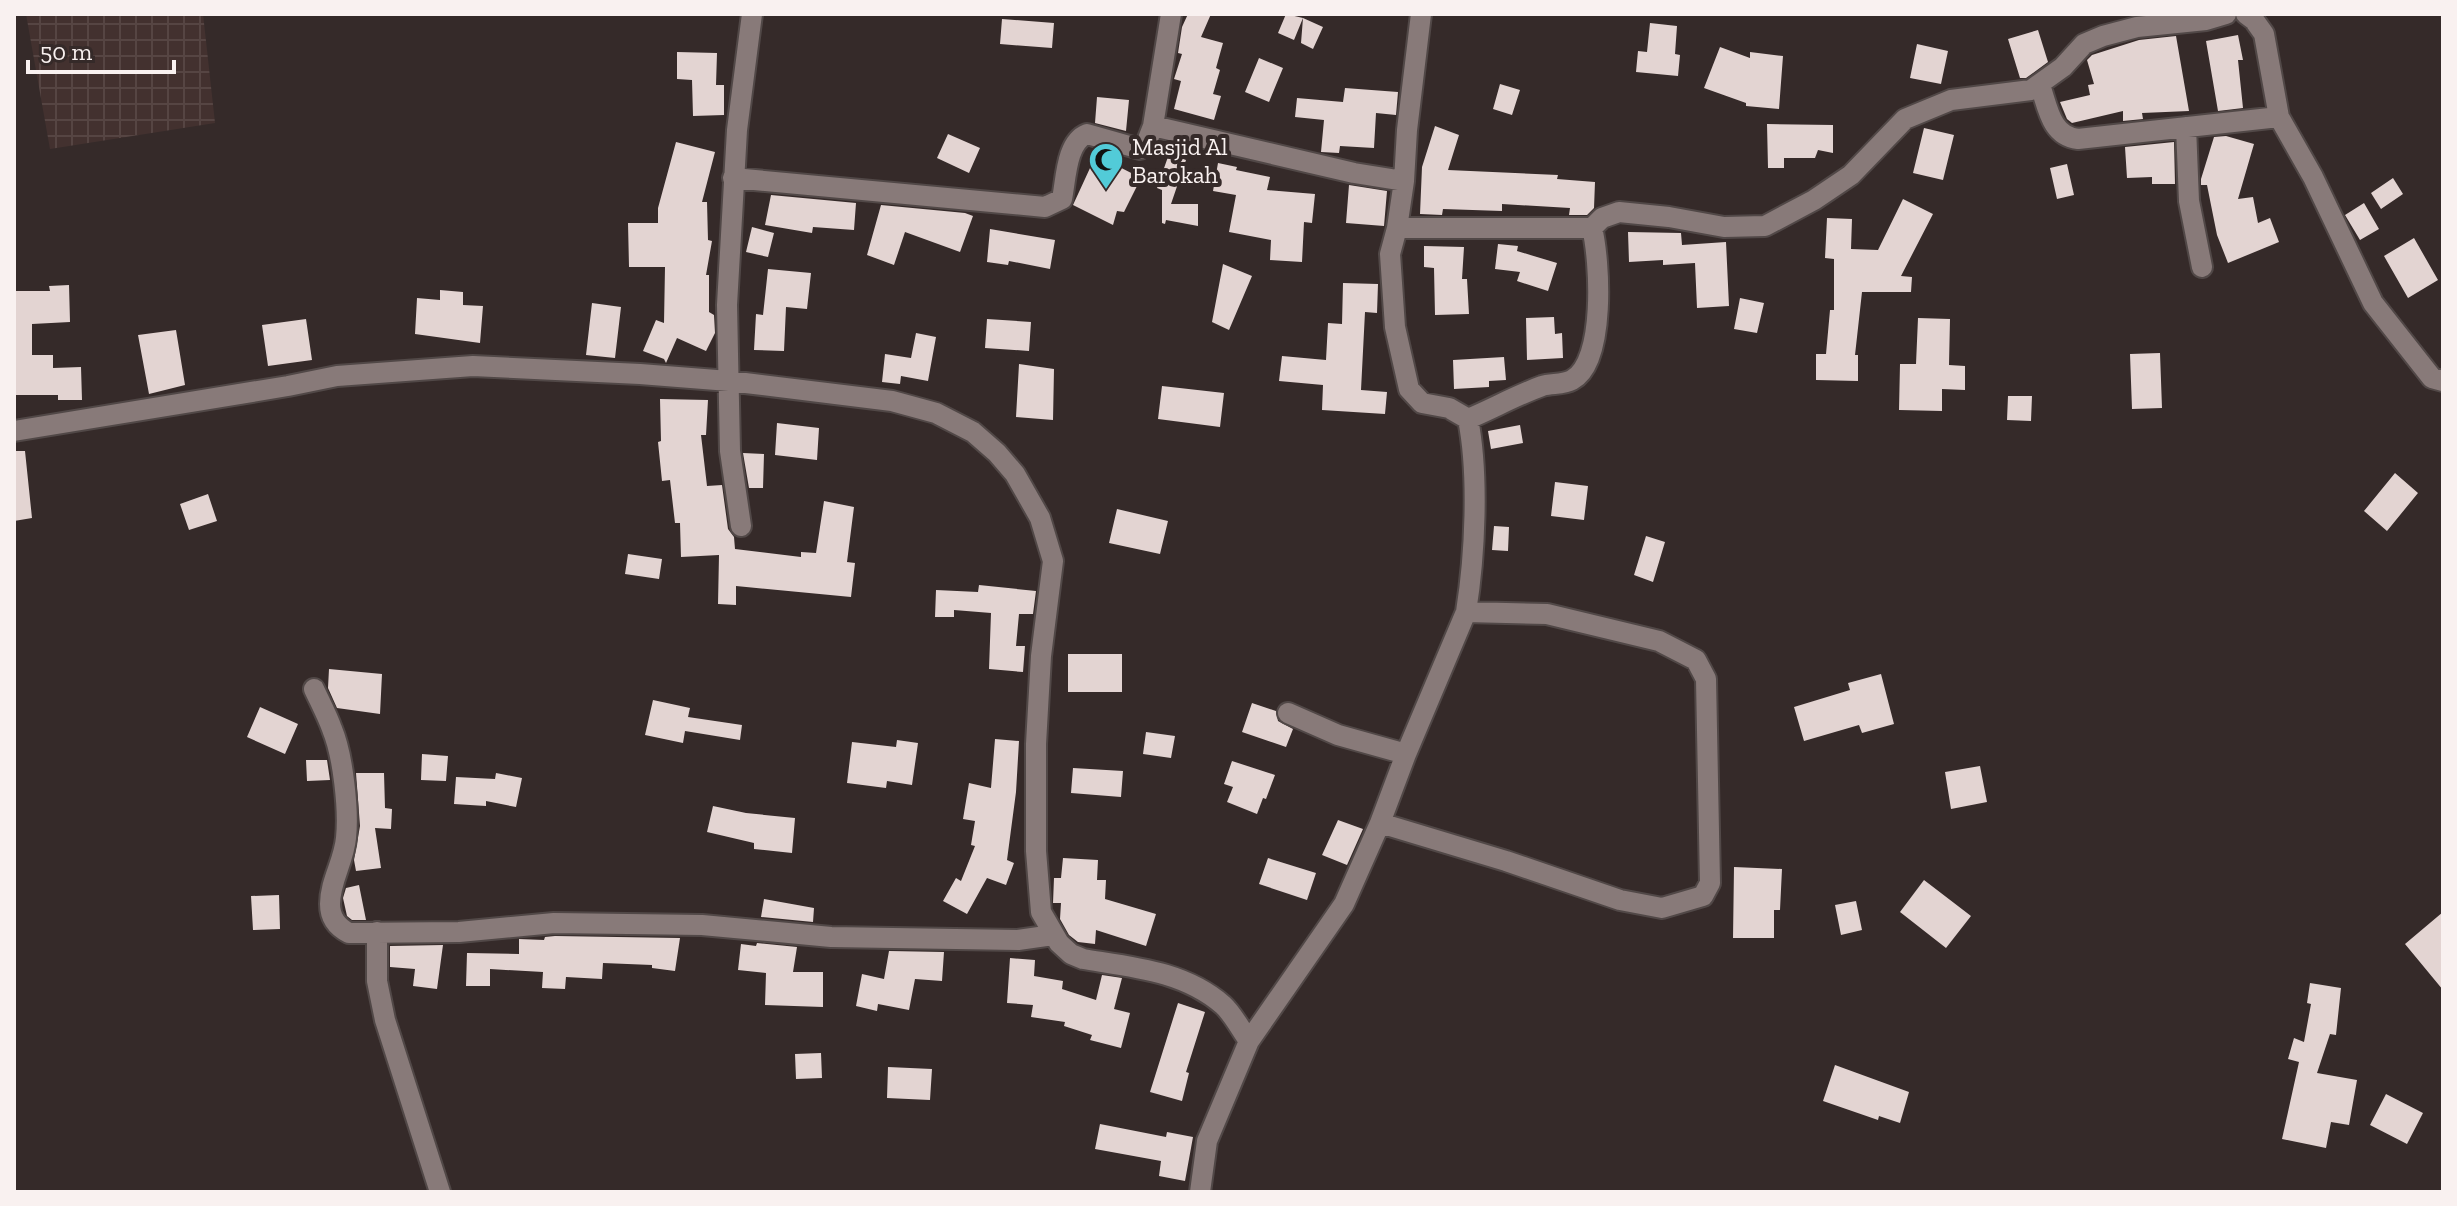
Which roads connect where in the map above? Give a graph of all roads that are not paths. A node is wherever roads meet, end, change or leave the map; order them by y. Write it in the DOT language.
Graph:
graph roads {
  1 [pos="752,14"];
  2 [pos="1171,14"];
  3 [pos="1421,14"];
  4 [pos="2226,14"];
  5 [pos="2246,14"];
  6 [pos="2040,85"];
  7 [pos="2279,117"];
  8 [pos="1153,126"];
  9 [pos="2186,127"];
  10 [pos="733,178"];
  11 [pos="1404,181"];
  12 [pos="1397,228"];
  13 [pos="1592,228"];
  14 [pos="2202,267"];
  15 [pos="729,381"];
  16 [pos="2443,381"];
  17 [pos="1468,419"];
  18 [pos="14,431"];
  19 [pos="741,526"];
  20 [pos="1466,612"];
  21 [pos="314,689"];
  22 [pos="1288,713"];
  23 [pos="1406,754"];
  24 [pos="1380,823"];
  25 [pos="377,932"];
  26 [pos="1053,935"];
  27 [pos="1249,1041"];
  28 [pos="440,1192"];
  29 [pos="1200,1192"];
  1 -- 10 [label="street"];
  2 -- 8 [label="street"];
  3 -- 11 [label="street"];
  4 -- 6 [label="street"];
  5 -- 7 [label="street"];
  6 -- 9 [label="street"];
  6 -- 13 [label="street"];
  7 -- 9 [label="street"];
  7 -- 16 [label="street"];
  8 -- 10 [label="street"];
  8 -- 11 [label="street"];
  9 -- 14 [label="street"];
  10 -- 15 [label="street"];
  11 -- 12 [label="street"];
  12 -- 13 [label="street"];
  12 -- 17 [label="street"];
  13 -- 17 [label="street"];
  15 -- 18 [label="street"];
  15 -- 19 [label="street"];
  15 -- 26 [label="street"];
  17 -- 20 [label="street"];
  20 -- 23 [label="street"];
  20 -- 24 [label="street"];
  21 -- 25 [label="street"];
  22 -- 23 [label="street"];
  23 -- 24 [label="street"];
  24 -- 27 [label="street"];
  25 -- 26 [label="street"];
  25 -- 28 [label="street"];
  26 -- 27 [label="street"];
  27 -- 29 [label="street"];
}
